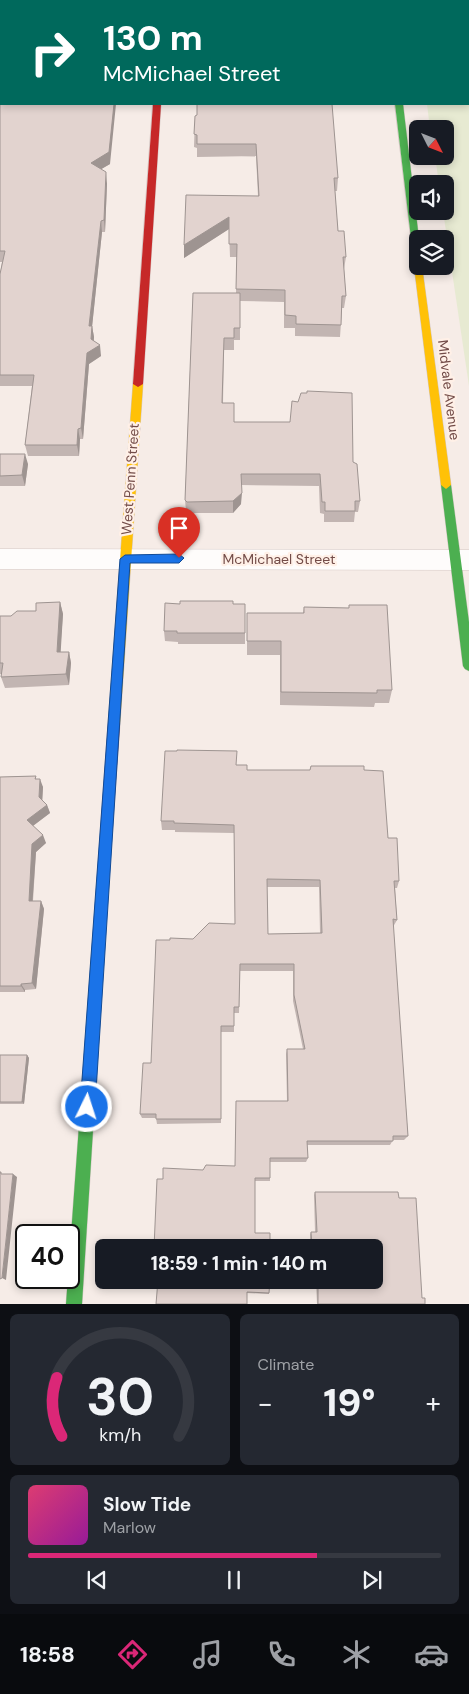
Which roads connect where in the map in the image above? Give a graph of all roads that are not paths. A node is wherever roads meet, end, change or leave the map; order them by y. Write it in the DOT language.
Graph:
graph roads {
  1 [pos="157,105"];
  2 [pos="399,105"];
  3 [pos="414,230"];
  4 [pos="420,275"];
  5 [pos="0,559"];
  6 [pos="125,559"];
  7 [pos="462,560"];
  8 [pos="469,666"];
  9 [pos="74,1304"];
  1 -- 6 [label="street, West Penn Street"];
  2 -- 3 [label="street, Midvale Avenue"];
  4 -- 7 [label="street, Midvale Avenue"];
  5 -- 6 [label="street, McMichael Street"];
  6 -- 7 [label="street, McMichael Street"];
  6 -- 9 [label="street, West Penn Street"];
  7 -- 8 [label="street, Midvale Avenue"];
}
